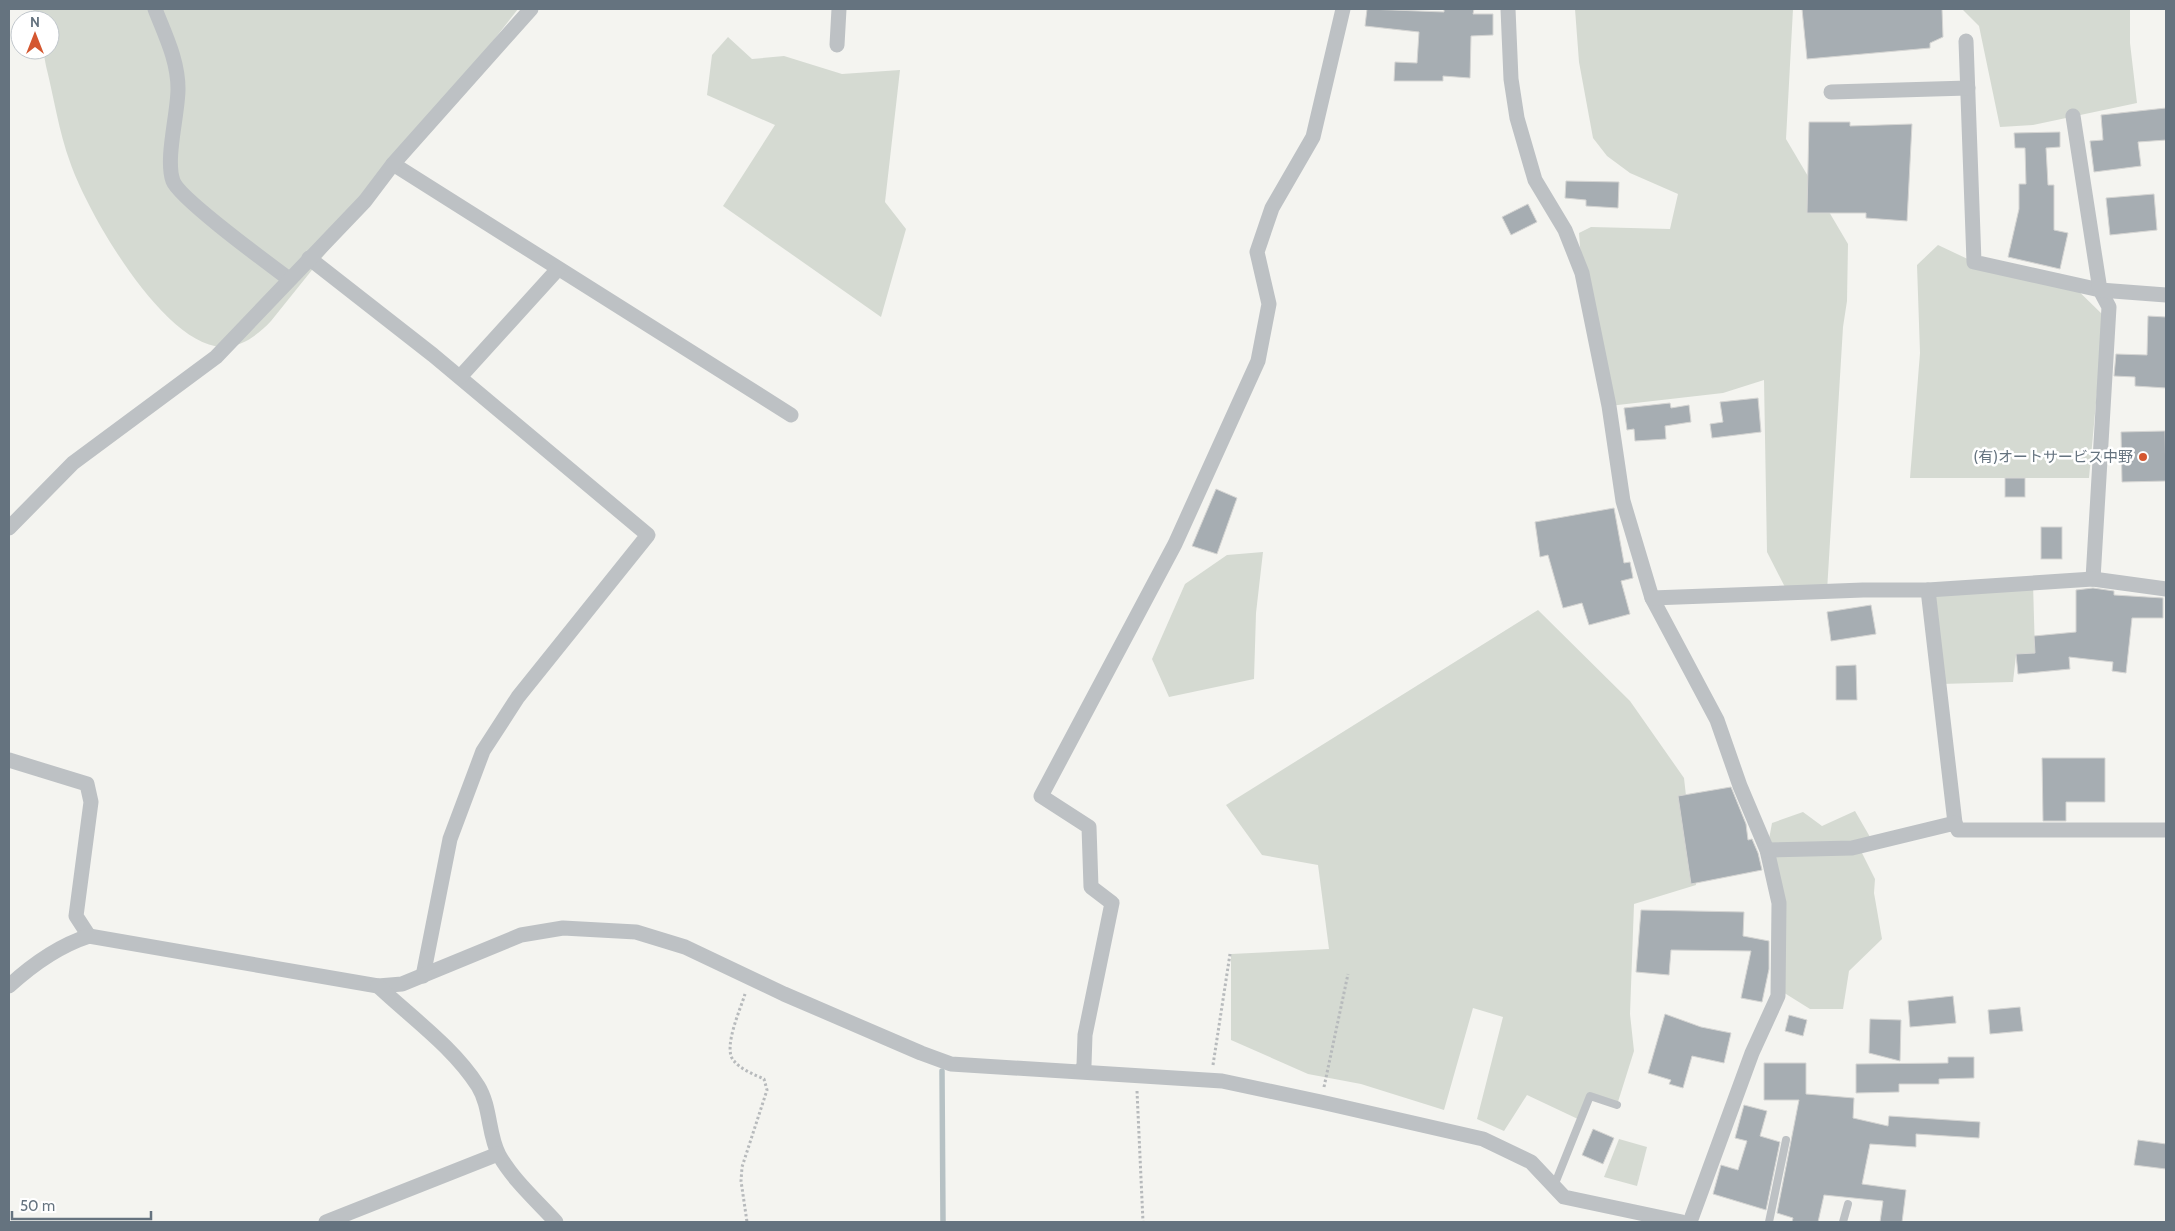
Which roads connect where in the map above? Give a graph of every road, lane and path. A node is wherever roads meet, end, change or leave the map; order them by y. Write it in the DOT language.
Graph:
graph roads {
  1 [pos="155,9"];
  2 [pos="531,9"];
  3 [pos="840,9"];
  4 [pos="1343,9"];
  5 [pos="1508,9"];
  6 [pos="1966,41"];
  7 [pos="837,45"];
  8 [pos="1968,88"];
  9 [pos="1831,92"];
  10 [pos="2072,116"];
  11 [pos="392,164"];
  12 [pos="309,258"];
  13 [pos="558,268"];
  14 [pos="289,279"];
  15 [pos="2100,290"];
  16 [pos="2166,295"];
  17 [pos="460,377"];
  18 [pos="791,416"];
  19 [pos="9,528"];
  20 [pos="2092,579"];
  21 [pos="2166,589"];
  22 [pos="1928,590"];
  23 [pos="1652,598"];
  24 [pos="9,760"];
  25 [pos="1954,823"];
  26 [pos="2166,830"];
  27 [pos="1767,850"];
  28 [pos="89,936"];
  29 [pos="1230,954"];
  30 [pos="1348,974"];
  31 [pos="423,976"];
  32 [pos="751,979"];
  33 [pos="9,986"];
  34 [pos="378,986"];
  35 [pos="1081,1071"];
  36 [pos="1136,1075"];
  37 [pos="1211,1080"];
  38 [pos="1321,1102"];
  39 [pos="1617,1105"];
  40 [pos="1786,1140"];
  41 [pos="498,1154"];
  42 [pos="1554,1186"];
  43 [pos="1848,1204"];
  44 [pos="1637,1218"];
  45 [pos="326,1222"];
  46 [pos="556,1222"];
  47 [pos="747,1222"];
  48 [pos="1143,1222"];
  49 [pos="1682,1222"];
  50 [pos="1690,1222"];
  51 [pos="1769,1222"];
  52 [pos="1843,1222"];
  1 -- 14 [label="street"];
  2 -- 11 [label="street"];
  3 -- 7 [label="street"];
  4 -- 35 [label="street"];
  5 -- 23 [label="street"];
  6 -- 8 [label="street"];
  8 -- 9 [label="street"];
  8 -- 15 [label="street"];
  10 -- 15 [label="street"];
  11 -- 12 [label="street"];
  11 -- 13 [label="street"];
  12 -- 14 [label="street"];
  12 -- 17 [label="street"];
  13 -- 17 [label="street"];
  13 -- 18 [label="street"];
  14 -- 19 [label="street"];
  15 -- 16 [label="street"];
  15 -- 20 [label="street"];
  17 -- 31 [label="street"];
  20 -- 21 [label="street"];
  20 -- 22 [label="street"];
  22 -- 23 [label="street"];
  22 -- 25 [label="street"];
  23 -- 27 [label="street"];
  24 -- 28 [label="street"];
  25 -- 26 [label="street"];
  25 -- 27 [label="street"];
  27 -- 50 [label="street"];
  28 -- 33 [label="street"];
  28 -- 34 [label="street"];
  29 -- 37 [label="path"];
  30 -- 38 [label="path"];
  31 -- 32 [label="street"];
  31 -- 34 [label="street"];
  32 -- 35 [label="street"];
  32 -- 47 [label="path"];
  34 -- 41 [label="street"];
  35 -- 36 [label="street"];
  36 -- 37 [label="street"];
  36 -- 48 [label="path"];
  37 -- 38 [label="street"];
  38 -- 42 [label="street"];
  39 -- 42 [label="lane"];
  40 -- 51 [label="lane"];
  41 -- 45 [label="street"];
  41 -- 46 [label="street"];
  42 -- 44 [label="street"];
  43 -- 52 [label="lane"];
  44 -- 49 [label="street"];
}
